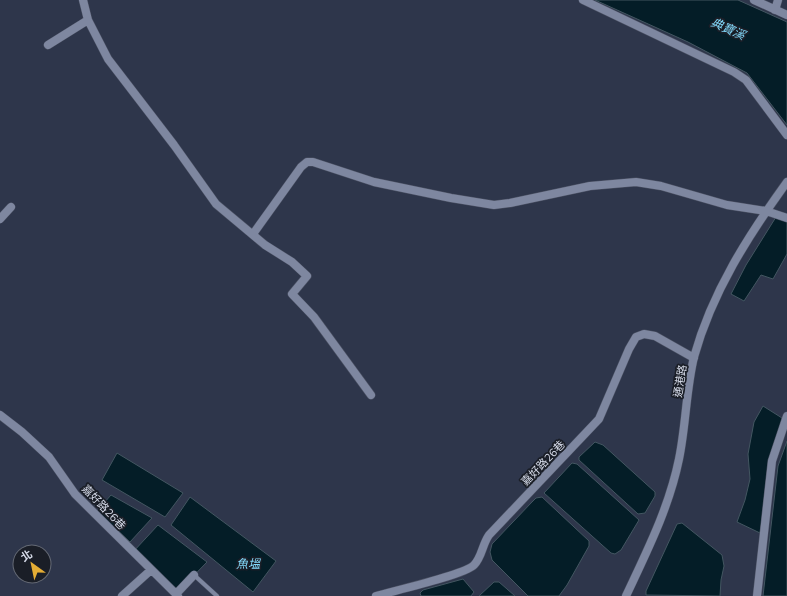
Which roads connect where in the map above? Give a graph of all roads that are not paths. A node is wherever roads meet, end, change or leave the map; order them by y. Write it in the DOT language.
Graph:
graph roads {
  1 [pos="83,0"];
  2 [pos="583,0"];
  3 [pos="754,0"];
  4 [pos="778,0"];
  5 [pos="775,10"];
  6 [pos="787,15"];
  7 [pos="88,20"];
  8 [pos="48,45"];
  9 [pos="787,136"];
  10 [pos="787,182"];
  11 [pos="11,207"];
  12 [pos="766,211"];
  13 [pos="787,218"];
  14 [pos="0,219"];
  15 [pos="253,234"];
  16 [pos="694,358"];
  17 [pos="371,395"];
  18 [pos="0,415"];
  19 [pos="787,416"];
  20 [pos="151,570"];
  21 [pos="194,575"];
  22 [pos="177,595"];
  23 [pos="122,596"];
  24 [pos="217,596"];
  25 [pos="376,596"];
  26 [pos="626,596"];
  27 [pos="757,596"];
  1 -- 7 [label="street"];
  2 -- 9 [label="street"];
  3 -- 5 [label="street"];
  4 -- 5 [label="street"];
  5 -- 6 [label="street"];
  7 -- 8 [label="street"];
  7 -- 15 [label="street"];
  10 -- 12 [label="street, 通港路"];
  11 -- 14 [label="street"];
  12 -- 13 [label="street"];
  12 -- 15 [label="street"];
  12 -- 16 [label="street, 通港路"];
  15 -- 17 [label="street"];
  16 -- 25 [label="street, 嘉好路26巷"];
  16 -- 26 [label="street, 通港路"];
  18 -- 20 [label="street, 嘉好路26巷"];
  19 -- 27 [label="street"];
  20 -- 22 [label="street, 嘉好路26巷"];
  20 -- 23 [label="street"];
  21 -- 22 [label="street"];
  21 -- 24 [label="lane"];
}
